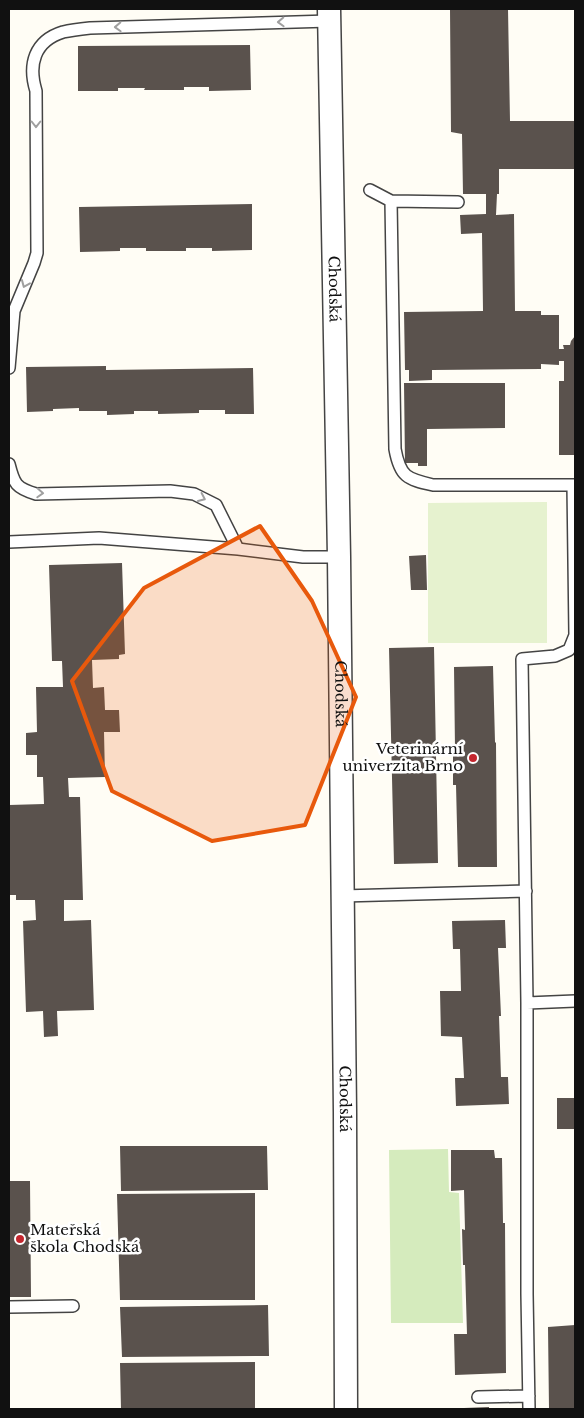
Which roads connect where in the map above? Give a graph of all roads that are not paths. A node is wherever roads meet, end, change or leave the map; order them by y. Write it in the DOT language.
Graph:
graph roads {
  1 [pos="329,15"];
  2 [pos="370,190"];
  3 [pos="391,201"];
  4 [pos="458,202"];
  5 [pos="9,368"];
  6 [pos="9,464"];
  7 [pos="574,485"];
  8 [pos="9,542"];
  9 [pos="238,548"];
  10 [pos="339,557"];
  11 [pos="526,891"];
  12 [pos="342,896"];
  13 [pos="575,1001"];
  14 [pos="527,1003"];
  15 [pos="73,1306"];
  16 [pos="9,1307"];
  17 [pos="529,1396"];
  18 [pos="478,1397"];
  19 [pos="346,1409"];
  20 [pos="530,1409"];
  1 -- 5 [label="lane, one-way"];
  1 -- 10 [label="street, Chodská"];
  2 -- 3 [label="lane"];
  3 -- 4 [label="lane"];
  3 -- 7 [label="lane"];
  6 -- 9 [label="lane, one-way"];
  7 -- 11 [label="lane"];
  8 -- 9 [label="lane"];
  9 -- 10 [label="lane"];
  10 -- 12 [label="street, Chodská"];
  11 -- 12 [label="lane"];
  11 -- 14 [label="lane"];
  12 -- 19 [label="street, Chodská"];
  13 -- 14 [label="lane"];
  14 -- 17 [label="lane"];
  15 -- 16 [label="lane"];
  17 -- 18 [label="lane"];
  17 -- 20 [label="lane"];
}
